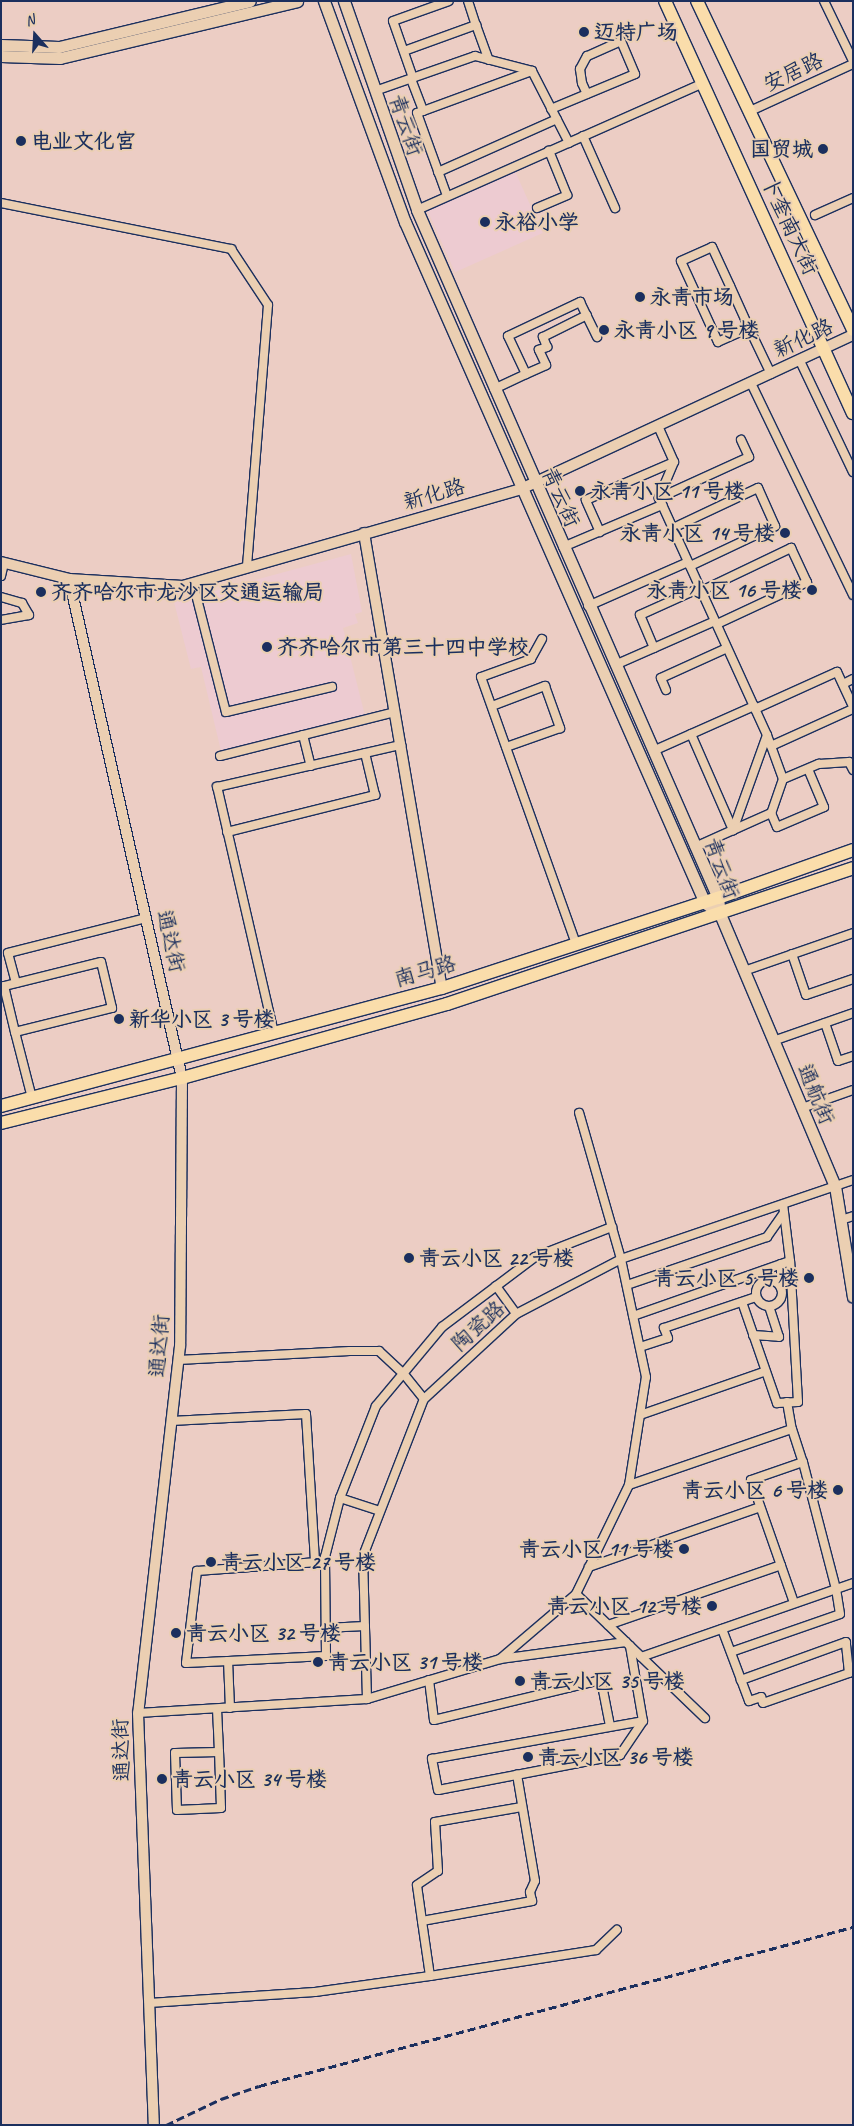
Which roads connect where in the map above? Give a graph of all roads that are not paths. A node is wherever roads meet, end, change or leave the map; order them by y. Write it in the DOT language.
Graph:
graph roads {
  1 [pos="250,1"];
  2 [pos="297,1"];
  3 [pos="324,1"];
  4 [pos="344,1"];
  5 [pos="448,1"];
  6 [pos="468,1"];
  7 [pos="665,1"];
  8 [pos="697,1"];
  9 [pos="824,1"];
  10 [pos="476,25"];
  11 [pos="1,45"];
  12 [pos="404,51"];
  13 [pos="1,56"];
  14 [pos="488,60"];
  15 [pos="853,62"];
  16 [pos="532,71"];
  17 [pos="412,78"];
  18 [pos="703,83"];
  19 [pos="375,91"];
  20 [pos="587,94"];
  21 [pos="551,109"];
  22 [pos="423,111"];
  23 [pos="748,112"];
  24 [pos="557,119"];
  25 [pos="583,136"];
  26 [pos="569,143"];
  27 [pos="549,151"];
  28 [pos="438,172"];
  29 [pos="447,196"];
  30 [pos="853,198"];
  31 [pos="1,203"];
  32 [pos="537,208"];
  33 [pos="615,208"];
  34 [pos="416,210"];
  35 [pos="815,215"];
  36 [pos="587,316"];
  37 [pos="536,323"];
  38 [pos="749,328"];
  39 [pos="853,330"];
  40 [pos="853,335"];
  41 [pos="543,337"];
  42 [pos="597,337"];
  43 [pos="824,350"];
  44 [pos="800,361"];
  45 [pos="526,374"];
  46 [pos="771,374"];
  47 [pos="751,383"];
  48 [pos="494,389"];
  49 [pos="853,413"];
  50 [pos="658,426"];
  51 [pos="741,440"];
  52 [pos="674,462"];
  53 [pos="853,472"];
  54 [pos="534,484"];
  55 [pos="521,489"];
  56 [pos="661,501"];
  57 [pos="672,528"];
  58 [pos="600,532"];
  59 [pos="364,533"];
  60 [pos="563,547"];
  61 [pos="3,562"];
  62 [pos="689,564"];
  63 [pos="247,568"];
  64 [pos="1,576"];
  65 [pos="69,579"];
  66 [pos="194,583"];
  67 [pos="701,589"];
  68 [pos="853,595"];
  69 [pos="1,597"];
  70 [pos="588,606"];
  71 [pos="1,620"];
  72 [pos="716,623"];
  73 [pos="542,639"];
  74 [pos="654,648"];
  75 [pos="727,648"];
  76 [pos="615,665"];
  77 [pos="853,679"];
  78 [pos="843,684"];
  79 [pos="332,687"];
  80 [pos="666,690"];
  81 [pos="492,706"];
  82 [pos="754,707"];
  83 [pos="853,708"];
  84 [pos="395,712"];
  85 [pos="691,734"];
  86 [pos="303,735"];
  87 [pos="767,735"];
  88 [pos="401,745"];
  89 [pos="771,746"];
  90 [pos="506,747"];
  91 [pos="653,751"];
  92 [pos="365,753"];
  93 [pos="220,756"];
  94 [pos="311,766"];
  95 [pos="808,769"];
  96 [pos="853,770"];
  97 [pos="783,779"];
  98 [pos="771,813"];
  99 [pos="733,830"];
  100 [pos="228,832"];
  101 [pos="695,847"];
  102 [pos="853,850"];
  103 [pos="853,868"];
  104 [pos="718,898"];
  105 [pos="705,902"];
  106 [pos="720,914"];
  107 [pos="146,918"];
  108 [pos="853,933"];
  109 [pos="576,944"];
  110 [pos="792,954"];
  111 [pos="744,971"];
  112 [pos="853,979"];
  113 [pos="16,983"];
  114 [pos="442,988"];
  115 [pos="853,1013"];
  116 [pos="825,1023"];
  117 [pos="15,1032"];
  118 [pos="274,1033"];
  119 [pos="773,1041"];
  120 [pos="853,1056"];
  121 [pos="178,1059"];
  122 [pos="182,1078"];
  123 [pos="853,1090"];
  124 [pos="32,1098"];
  125 [pos="1,1106"];
  126 [pos="802,1108"];
  127 [pos="579,1113"];
  128 [pos="1,1123"];
  129 [pos="853,1180"];
  130 [pos="835,1186"];
  131 [pos="783,1204"];
  132 [pos="784,1213"];
  133 [pos="853,1216"];
  134 [pos="840,1220"];
  135 [pos="612,1227"];
  136 [pos="621,1259"];
  137 [pos="790,1261"];
  138 [pos="781,1264"];
  139 [pos="627,1285"];
  140 [pos="496,1286"];
  141 [pos="781,1288"];
  142 [pos="756,1297"];
  143 [pos="853,1297"];
  144 [pos="742,1302"];
  145 [pos="769,1307"];
  146 [pos="516,1314"];
  147 [pos="633,1316"];
  148 [pos="753,1335"];
  149 [pos="640,1347"];
  150 [pos="178,1360"];
  151 [pos="766,1371"];
  152 [pos="403,1373"];
  153 [pos="424,1399"];
  154 [pos="787,1402"];
  155 [pos="640,1415"];
  156 [pos="171,1421"];
  157 [pos="792,1429"];
  158 [pos="803,1462"];
  159 [pos="629,1485"];
  160 [pos="340,1498"];
  161 [pos="760,1507"];
  162 [pos="380,1511"];
  163 [pos="315,1562"];
  164 [pos="324,1562"];
  165 [pos="781,1566"];
  166 [pos="589,1567"];
  167 [pos="853,1583"];
  168 [pos="836,1589"];
  169 [pos="576,1594"];
  170 [pos="794,1604"];
  171 [pos="364,1626"];
  172 [pos="608,1626"];
  173 [pos="325,1628"];
  174 [pos="722,1629"];
  175 [pos="628,1644"];
  176 [pos="731,1652"];
  177 [pos="641,1657"];
  178 [pos="500,1659"];
  179 [pos="228,1661"];
  180 [pos="430,1680"];
  181 [pos="741,1680"];
  182 [pos="366,1699"];
  183 [pos="230,1708"];
  184 [pos="217,1709"];
  185 [pos="138,1714"];
  186 [pos="704,1718"];
  187 [pos="643,1721"];
  188 [pos="610,1726"];
  189 [pos="219,1752"];
  190 [pos="517,1775"];
  191 [pos="522,1807"];
  192 [pos="422,1921"];
  193 [pos="617,1930"];
  194 [pos="430,1976"];
  195 [pos="150,2003"];
  196 [pos="154,2125"];
  1 -- 11 [label="main road"];
  2 -- 13 [label="main road"];
  3 -- 55 [label="main road, 青云街"];
  4 -- 19 [label="main road, 青云街"];
  5 -- 12 [label="street"];
  6 -- 10 [label="street"];
  7 -- 18 [label="main road, 卜奎南大街"];
  8 -- 23 [label="main road, 卜奎南大街"];
  9 -- 15 [label="street"];
  10 -- 12 [label="street"];
  10 -- 14 [label="street"];
  12 -- 17 [label="street"];
  14 -- 16 [label="street"];
  14 -- 17 [label="street"];
  15 -- 23 [label="street, 安居路"];
  16 -- 21 [label="street"];
  16 -- 22 [label="street"];
  17 -- 19 [label="street"];
  17 -- 22 [label="street"];
  18 -- 25 [label="street"];
  18 -- 43 [label="main road, 卜奎南大街"];
  19 -- 34 [label="main road, 青云街"];
  20 -- 20 [label="street"];
  20 -- 21 [label="street"];
  21 -- 24 [label="street"];
  22 -- 28 [label="street"];
  23 -- 39 [label="main road, 卜奎南大街"];
  24 -- 26 [label="street"];
  24 -- 28 [label="street"];
  25 -- 26 [label="street"];
  25 -- 33 [label="street"];
  26 -- 27 [label="street"];
  27 -- 29 [label="street"];
  27 -- 32 [label="street"];
  28 -- 29 [label="street"];
  29 -- 34 [label="street"];
  30 -- 35 [label="street"];
  31 -- 63 [label="street"];
  34 -- 48 [label="main road, 青云街"];
  36 -- 37 [label="street"];
  36 -- 41 [label="street"];
  36 -- 42 [label="street"];
  37 -- 41 [label="street"];
  37 -- 45 [label="street"];
  38 -- 38 [label="street"];
  38 -- 46 [label="street"];
  40 -- 43 [label="street, 新化路"];
  41 -- 45 [label="street"];
  43 -- 44 [label="street, 新化路"];
  43 -- 49 [label="main road, 卜奎南大街"];
  44 -- 46 [label="street, 新化路"];
  44 -- 53 [label="street"];
  45 -- 48 [label="street"];
  46 -- 47 [label="street, 新化路"];
  47 -- 50 [label="street, 新化路"];
  47 -- 68 [label="street"];
  48 -- 54 [label="main road, 青云街"];
  50 -- 52 [label="street"];
  50 -- 54 [label="street, 新化路"];
  51 -- 56 [label="street"];
  52 -- 56 [label="street"];
  52 -- 58 [label="street"];
  54 -- 55 [label="street, 新化路"];
  54 -- 60 [label="main road, 青云街"];
  55 -- 59 [label="street, 新化路"];
  55 -- 105 [label="main road, 青云街"];
  56 -- 57 [label="street"];
  56 -- 58 [label="street"];
  57 -- 62 [label="street"];
  57 -- 62 [label="street"];
  58 -- 60 [label="street"];
  59 -- 63 [label="street, 新化路"];
  59 -- 84 [label="street"];
  60 -- 70 [label="main road, 青云街"];
  61 -- 64 [label="street"];
  61 -- 65 [label="street, 新化路"];
  62 -- 67 [label="street"];
  62 -- 70 [label="street"];
  63 -- 66 [label="street, 新化路"];
  65 -- 66 [label="street, 新化路"];
  65 -- 107 [label="street, 通达街"];
  66 -- 79 [label="street"];
  67 -- 72 [label="street"];
  67 -- 72 [label="street"];
  67 -- 74 [label="street"];
  69 -- 71 [label="street"];
  70 -- 76 [label="main road, 青云街"];
  72 -- 74 [label="street"];
  72 -- 75 [label="street"];
  73 -- 81 [label="street"];
  74 -- 76 [label="street"];
  75 -- 80 [label="street"];
  75 -- 82 [label="street"];
  76 -- 91 [label="main road, 青云街"];
  77 -- 78 [label="street"];
  78 -- 82 [label="street"];
  78 -- 83 [label="street"];
  81 -- 90 [label="street"];
  81 -- 90 [label="street"];
  82 -- 85 [label="street"];
  82 -- 87 [label="street"];
  83 -- 89 [label="street"];
  84 -- 86 [label="street"];
  84 -- 88 [label="street"];
  85 -- 91 [label="street"];
  85 -- 99 [label="street"];
  86 -- 93 [label="street"];
  86 -- 94 [label="street"];
  87 -- 89 [label="street"];
  87 -- 99 [label="street"];
  88 -- 92 [label="street"];
  88 -- 114 [label="street"];
  89 -- 97 [label="street"];
  90 -- 109 [label="street"];
  91 -- 101 [label="main road, 青云街"];
  92 -- 94 [label="street"];
  92 -- 100 [label="street"];
  94 -- 100 [label="street"];
  95 -- 96 [label="street"];
  95 -- 97 [label="street"];
  95 -- 98 [label="street"];
  97 -- 98 [label="street"];
  98 -- 99 [label="street"];
  99 -- 101 [label="street"];
  100 -- 118 [label="street"];
  101 -- 104 [label="main road, 青云街"];
  102 -- 104 [label="main road, 南马路"];
  103 -- 106 [label="main road, 南马路"];
  104 -- 105 [label="main road, 南马路"];
  104 -- 106 [label="main road, 青云街"];
  105 -- 106 [label="main road, 青云街"];
  105 -- 109 [label="main road, 南马路"];
  106 -- 111 [label="main road, 通航街"];
  106 -- 122 [label="main road, 南马路"];
  107 -- 113 [label="street"];
  107 -- 121 [label="street, 通达街"];
  108 -- 110 [label="street"];
  109 -- 114 [label="main road, 南马路"];
  110 -- 111 [label="street"];
  110 -- 112 [label="street"];
  111 -- 119 [label="main road, 通航街"];
  113 -- 117 [label="street"];
  113 -- 117 [label="street"];
  114 -- 118 [label="main road, 南马路"];
  115 -- 116 [label="street"];
  116 -- 119 [label="street"];
  116 -- 120 [label="street"];
  117 -- 124 [label="street"];
  118 -- 121 [label="main road, 南马路"];
  119 -- 126 [label="main road, 通航街"];
  121 -- 122 [label="street, 通达街"];
  121 -- 124 [label="main road, 南马路"];
  122 -- 128 [label="main road, 南马路"];
  122 -- 150 [label="street, 通达街"];
  123 -- 126 [label="street"];
  124 -- 125 [label="main road, 南马路"];
  126 -- 130 [label="main road, 通航街"];
  127 -- 135 [label="street"];
  129 -- 130 [label="street, 陶瓷路"];
  130 -- 131 [label="street, 陶瓷路"];
  130 -- 134 [label="main road, 通航街"];
  131 -- 132 [label="street"];
  131 -- 136 [label="street, 陶瓷路"];
  132 -- 137 [label="street"];
  132 -- 139 [label="street"];
  133 -- 134 [label="street"];
  134 -- 143 [label="main road, 通航街"];
  135 -- 136 [label="street"];
  135 -- 140 [label="street"];
  136 -- 139 [label="street"];
  136 -- 146 [label="street, 陶瓷路"];
  137 -- 138 [label="street"];
  137 -- 154 [label="street"];
  138 -- 141 [label="street"];
  138 -- 147 [label="street"];
  139 -- 147 [label="street"];
  140 -- 146 [label="street"];
  140 -- 152 [label="street"];
  141 -- 142 [label="street"];
  141 -- 145 [label="street"];
  142 -- 144 [label="street"];
  142 -- 145 [label="street"];
  144 -- 148 [label="street"];
  144 -- 149 [label="street"];
  145 -- 148 [label="street"];
  146 -- 153 [label="street, 陶瓷路"];
  147 -- 149 [label="street"];
  148 -- 151 [label="street"];
  149 -- 155 [label="street"];
  150 -- 152 [label="street"];
  150 -- 156 [label="street, 通达街"];
  151 -- 154 [label="street"];
  151 -- 155 [label="street"];
  152 -- 153 [label="street"];
  152 -- 160 [label="street"];
  153 -- 162 [label="street, 陶瓷路"];
  154 -- 157 [label="street"];
  155 -- 159 [label="street"];
  156 -- 163 [label="street"];
  156 -- 185 [label="street, 通达街"];
  157 -- 158 [label="street"];
  157 -- 159 [label="street"];
  158 -- 161 [label="street"];
  158 -- 168 [label="street"];
  159 -- 166 [label="street"];
  160 -- 162 [label="street"];
  160 -- 164 [label="street"];
  161 -- 165 [label="street"];
  161 -- 166 [label="street"];
  162 -- 171 [label="street, 陶瓷路"];
  163 -- 164 [label="street"];
  163 -- 179 [label="street"];
  164 -- 173 [label="street"];
  165 -- 170 [label="street"];
  165 -- 172 [label="street"];
  166 -- 169 [label="street"];
  167 -- 168 [label="street"];
  168 -- 170 [label="street"];
  168 -- 176 [label="street"];
  169 -- 172 [label="street"];
  169 -- 178 [label="street"];
  170 -- 174 [label="street"];
  171 -- 173 [label="street"];
  171 -- 182 [label="street, 陶瓷路"];
  172 -- 175 [label="street"];
  173 -- 179 [label="street"];
  174 -- 176 [label="street"];
  174 -- 177 [label="street"];
  175 -- 177 [label="street"];
  175 -- 178 [label="street"];
  175 -- 187 [label="street"];
  176 -- 181 [label="street"];
  177 -- 186 [label="street"];
  178 -- 180 [label="street"];
  179 -- 183 [label="street"];
  180 -- 182 [label="street"];
  180 -- 188 [label="street"];
  181 -- 181 [label="street"];
  182 -- 183 [label="street"];
  183 -- 184 [label="street"];
  184 -- 185 [label="street"];
  184 -- 189 [label="street"];
  185 -- 195 [label="street, 通达街"];
  187 -- 188 [label="street"];
  187 -- 190 [label="street"];
  188 -- 190 [label="street"];
  189 -- 189 [label="street"];
  190 -- 191 [label="street"];
  191 -- 192 [label="street"];
  191 -- 192 [label="street"];
  192 -- 194 [label="street"];
  193 -- 194 [label="street"];
  194 -- 195 [label="street"];
  195 -- 196 [label="street, 通达街"];
}
